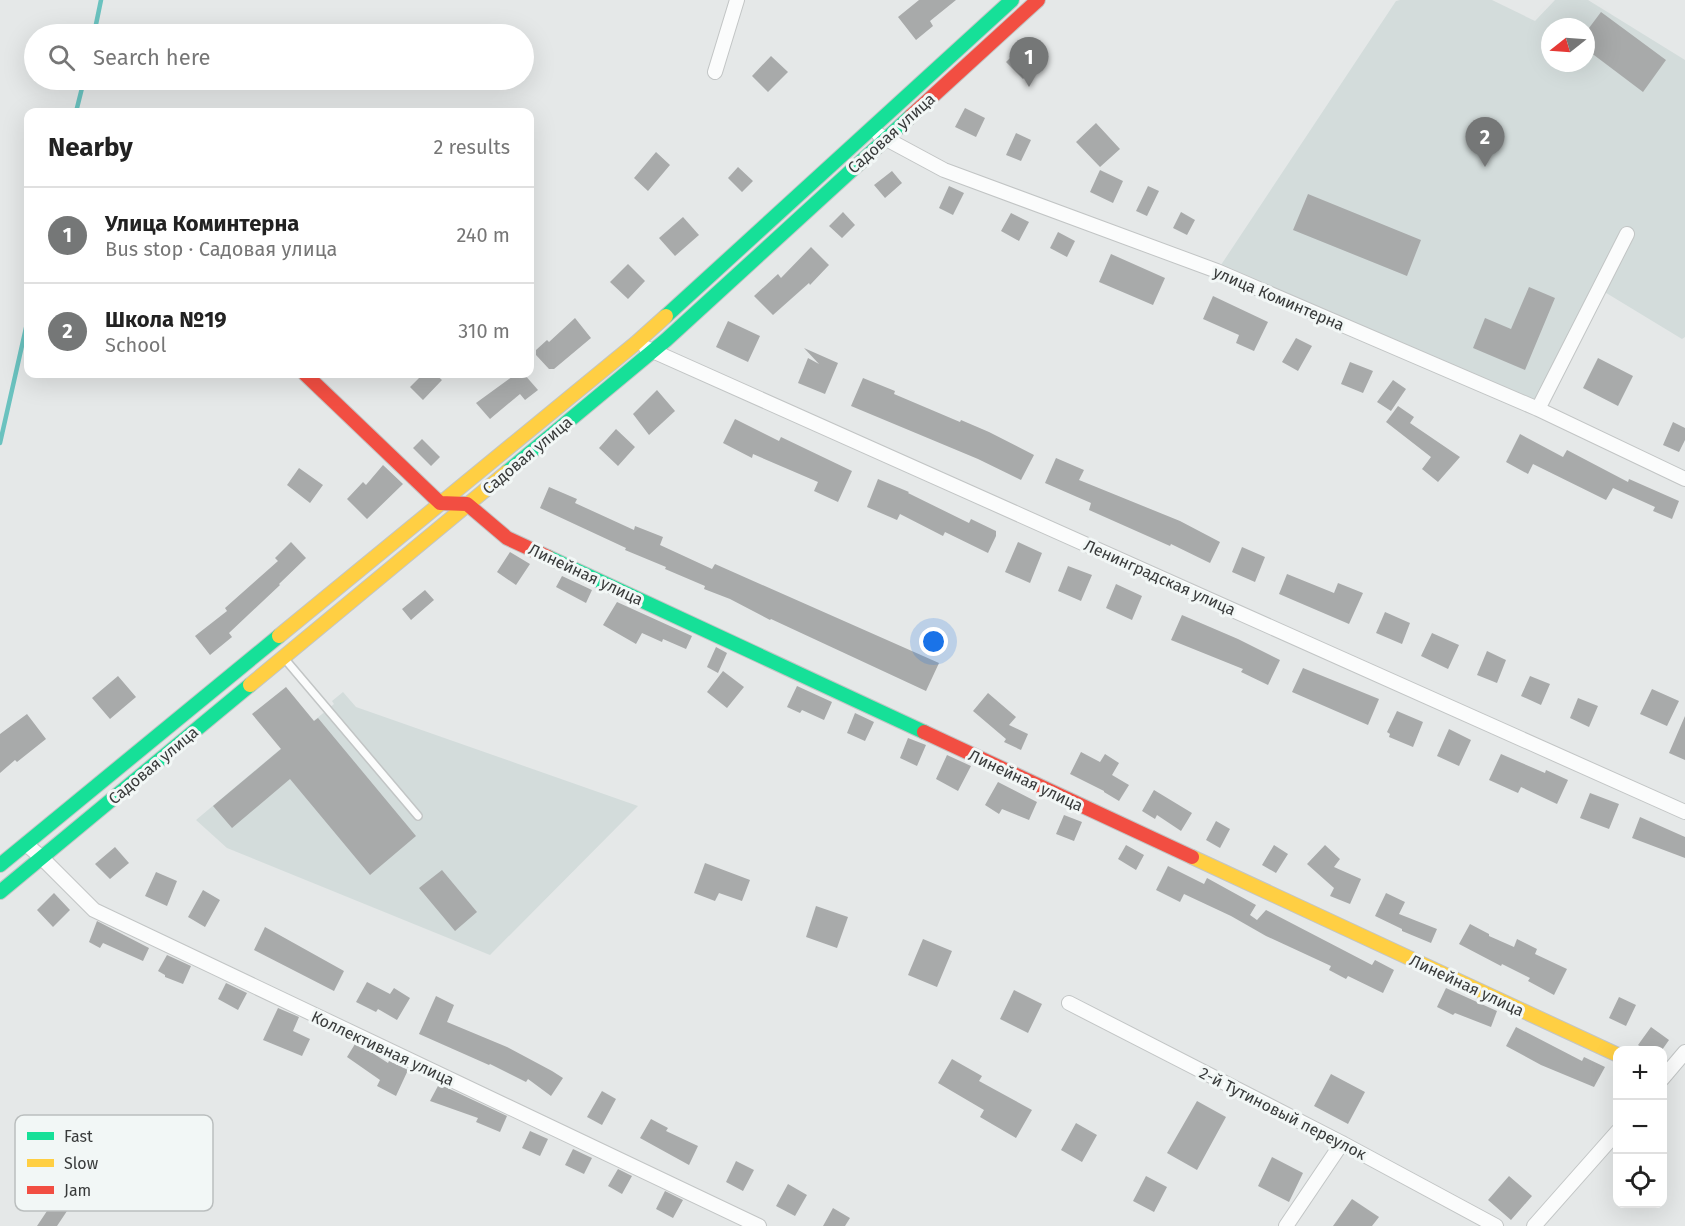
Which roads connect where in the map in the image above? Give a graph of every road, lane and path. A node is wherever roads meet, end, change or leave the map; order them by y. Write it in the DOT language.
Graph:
graph roads {
  1 [pos="737,0"];
  2 [pos="1012,0"];
  3 [pos="1038,0"];
  4 [pos="715,72"];
  5 [pos="868,131"];
  6 [pos="886,138"];
  7 [pos="1626,234"];
  8 [pos="636,343"];
  9 [pos="653,351"];
  10 [pos="309,378"];
  11 [pos="1538,409"];
  12 [pos="1685,479"];
  13 [pos="440,503"];
  14 [pos="467,504"];
  15 [pos="282,656"];
  16 [pos="1685,812"];
  17 [pos="418,816"];
  18 [pos="26,844"];
  19 [pos="42,858"];
  20 [pos="0,865"];
  21 [pos="0,892"];
  22 [pos="1069,1003"];
  23 [pos="1685,1052"];
  24 [pos="1613,1053"];
  25 [pos="1680,1067"];
  26 [pos="1667,1075"];
  27 [pos="1613,1136"];
  28 [pos="1342,1143"];
  29 [pos="759,1226"];
  30 [pos="1286,1226"];
  31 [pos="1496,1226"];
  32 [pos="1534,1226"];
  1 -- 4 [label="street"];
  2 -- 5 [label="street, Садовая улица"];
  3 -- 6 [label="street, Садовая улица"];
  5 -- 6 [label="street, улица Коминтерна"];
  5 -- 8 [label="street, Садовая улица"];
  6 -- 9 [label="street, Садовая улица"];
  6 -- 11 [label="street, улица Коминтерна"];
  7 -- 11 [label="street"];
  8 -- 9 [label="street, Ленинградская улица"];
  8 -- 13 [label="street, Садовая улица"];
  9 -- 14 [label="street, Садовая улица"];
  9 -- 16 [label="street, Ленинградская улица"];
  10 -- 13 [label="street"];
  11 -- 12 [label="street, улица Коминтерна"];
  13 -- 14 [label="street"];
  13 -- 18 [label="street, Садовая улица"];
  14 -- 15 [label="street, Садовая улица"];
  14 -- 24 [label="street, Линейная улица"];
  15 -- 17 [label="lane"];
  15 -- 19 [label="street, Садовая улица"];
  18 -- 19 [label="street, Коллективная улица"];
  18 -- 20 [label="street, Садовая улица"];
  19 -- 21 [label="street, Садовая улица"];
  19 -- 29 [label="street, Коллективная улица"];
  22 -- 28 [label="street, 2-й Тутиновый переулок"];
  23 -- 25 [label="street"];
  25 -- 26 [label="street"];
  27 -- 32 [label="street"];
  28 -- 30 [label="street"];
  28 -- 31 [label="street, 2-й Тутиновый переулок"];
}
